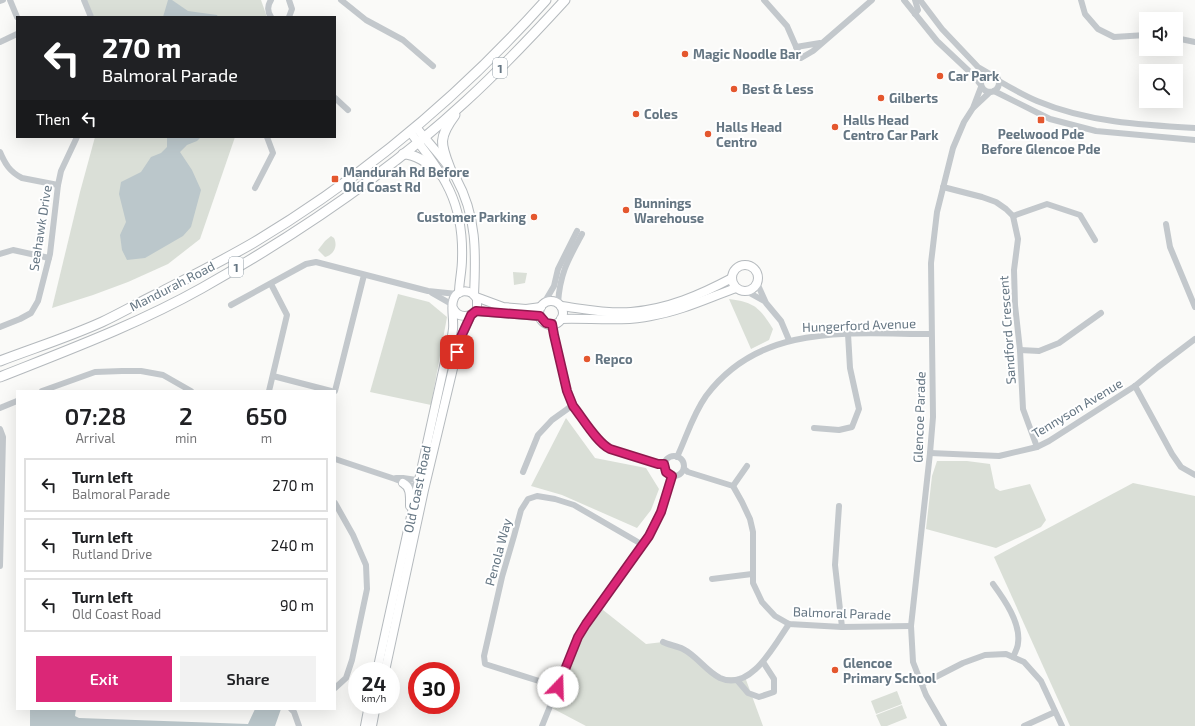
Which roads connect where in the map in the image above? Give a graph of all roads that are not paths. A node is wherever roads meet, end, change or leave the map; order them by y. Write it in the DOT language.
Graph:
graph roads {
  1 [pos="3,0"];
  2 [pos="10,0"];
  3 [pos="84,0"];
  4 [pos="271,0"];
  5 [pos="289,0"];
  6 [pos="341,0"];
  7 [pos="546,0"];
  8 [pos="565,0"];
  9 [pos="764,0"];
  10 [pos="872,0"];
  11 [pos="904,0"];
  12 [pos="916,0"];
  13 [pos="920,0"];
  14 [pos="1081,0"];
  15 [pos="0,1"];
  16 [pos="915,14"];
  17 [pos="17,16"];
  18 [pos="91,16"];
  19 [pos="271,16"];
  20 [pos="289,16"];
  21 [pos="16,34"];
  22 [pos="1139,36"];
  23 [pos="1183,39"];
  24 [pos="0,42"];
  25 [pos="1195,42"];
  26 [pos="822,43"];
  27 [pos="796,47"];
  28 [pos="433,66"];
  29 [pos="990,74"];
  30 [pos="999,81"];
  31 [pos="981,86"];
  32 [pos="992,92"];
  33 [pos="336,99"];
  34 [pos="465,102"];
  35 [pos="973,108"];
  36 [pos="348,110"];
  37 [pos="1195,128"];
  38 [pos="413,129"];
  39 [pos="76,138"];
  40 [pos="268,138"];
  41 [pos="421,139"];
  42 [pos="1195,140"];
  43 [pos="0,152"];
  44 [pos="403,154"];
  45 [pos="451,171"];
  46 [pos="445,178"];
  47 [pos="58,185"];
  48 [pos="943,187"];
  49 [pos="255,188"];
  50 [pos="1013,216"];
  51 [pos="1166,224"];
  52 [pos="1095,240"];
  53 [pos="0,254"];
  54 [pos="49,258"];
  55 [pos="364,274"];
  56 [pos="732,278"];
  57 [pos="757,283"];
  58 [pos="271,284"];
  59 [pos="736,288"];
  60 [pos="428,291"];
  61 [pos="746,291"];
  62 [pos="458,294"];
  63 [pos="475,296"];
  64 [pos="766,303"];
  65 [pos="232,305"];
  66 [pos="543,305"];
  67 [pos="559,305"];
  68 [pos="453,306"];
  69 [pos="1195,307"];
  70 [pos="473,313"];
  71 [pos="1101,313"];
  72 [pos="540,316"];
  73 [pos="561,319"];
  74 [pos="552,324"];
  75 [pos="0,327"];
  76 [pos="848,334"];
  77 [pos="931,334"];
  78 [pos="1195,339"];
  79 [pos="789,340"];
  80 [pos="1020,350"];
  81 [pos="0,361"];
  82 [pos="273,376"];
  83 [pos="0,377"];
  84 [pos="1135,386"];
  85 [pos="45,390"];
  86 [pos="189,390"];
  87 [pos="269,390"];
  88 [pos="328,390"];
  89 [pos="335,390"];
  90 [pos="16,401"];
  91 [pos="573,406"];
  92 [pos="0,408"];
  93 [pos="814,428"];
  94 [pos="0,429"];
  95 [pos="1037,446"];
  96 [pos="930,453"];
  97 [pos="677,457"];
  98 [pos="336,459"];
  99 [pos="664,464"];
  100 [pos="747,466"];
  101 [pos="684,470"];
  102 [pos="523,472"];
  103 [pos="1195,475"];
  104 [pos="672,476"];
  105 [pos="395,479"];
  106 [pos="403,483"];
  107 [pos="422,485"];
  108 [pos="733,486"];
  109 [pos="336,505"];
  110 [pos="838,506"];
  111 [pos="410,523"];
  112 [pos="643,545"];
  113 [pos="0,550"];
  114 [pos="0,566"];
  115 [pos="752,574"];
  116 [pos="712,579"];
  117 [pos="992,584"];
  118 [pos="789,624"];
  119 [pos="911,626"];
  120 [pos="842,627"];
  121 [pos="663,642"];
  122 [pos="1013,657"];
  123 [pos="379,662"];
  124 [pos="387,662"];
  125 [pos="763,662"];
  126 [pos="737,680"];
  127 [pos="922,684"];
  128 [pos="336,687"];
  129 [pos="558,687"];
  130 [pos="294,710"];
  131 [pos="1055,712"];
  132 [pos="367,714"];
  133 [pos="374,714"];
  134 [pos="299,726"];
  135 [pos="365,726"];
  136 [pos="372,726"];
  137 [pos="542,726"];
  138 [pos="944,726"];
  139 [pos="1024,726"];
  140 [pos="1062,726"];
  1 -- 15 [label="street"];
  2 -- 17 [label="street"];
  3 -- 18 [label="street"];
  4 -- 19 [label="street"];
  5 -- 20 [label="street"];
  6 -- 28 [label="street"];
  7 -- 38 [label="highway, 1"];
  8 -- 34 [label="highway, 1"];
  9 -- 27 [label="street"];
  10 -- 26 [label="street"];
  11 -- 16 [label="street"];
  12 -- 16 [label="street"];
  13 -- 29 [label="street"];
  14 -- 22 [label="street"];
  16 -- 31 [label="street"];
  21 -- 24 [label="street"];
  23 -- 25 [label="street"];
  26 -- 27 [label="street"];
  26 -- 27 [label="street"];
  29 -- 30 [label="street"];
  29 -- 31 [label="street"];
  30 -- 32 [label="street"];
  30 -- 37 [label="street"];
  31 -- 32 [label="street"];
  31 -- 35 [label="street, Glencoe Parade"];
  32 -- 35 [label="street, Glencoe Parade"];
  32 -- 42 [label="street"];
  33 -- 36 [label="street"];
  34 -- 41 [label="highway, 1"];
  34 -- 45 [label="highway"];
  35 -- 48 [label="street, Glencoe Parade"];
  38 -- 41 [label="main road"];
  38 -- 81 [label="highway, Mandurah Road / 1"];
  39 -- 47 [label="street, Seahawk Drive"];
  40 -- 49 [label="street"];
  41 -- 44 [label="highway, 1"];
  41 -- 45 [label="main road"];
  41 -- 46 [label="main road"];
  43 -- 47 [label="street"];
  44 -- 46 [label="highway"];
  44 -- 83 [label="highway, Mandurah Road / 1"];
  45 -- 63 [label="main road"];
  46 -- 62 [label="main road"];
  47 -- 54 [label="street, Seahawk Drive"];
  48 -- 50 [label="street"];
  48 -- 77 [label="street, Glencoe Parade"];
  50 -- 52 [label="street"];
  50 -- 80 [label="street, Sandford Crescent"];
  51 -- 69 [label="street"];
  53 -- 54 [label="street"];
  54 -- 75 [label="street, Seahawk Drive"];
  55 -- 58 [label="street"];
  55 -- 60 [label="street"];
  55 -- 89 [label="street"];
  56 -- 57 [label="main road"];
  56 -- 59 [label="main road"];
  56 -- 67 [label="main road"];
  57 -- 61 [label="main road"];
  57 -- 64 [label="street"];
  58 -- 65 [label="street"];
  58 -- 82 [label="street"];
  59 -- 61 [label="main road"];
  59 -- 73 [label="main road"];
  60 -- 62 [label="street"];
  60 -- 68 [label="street"];
  61 -- 64 [label="street"];
  62 -- 63 [label="main road"];
  62 -- 68 [label="main road"];
  63 -- 66 [label="main road"];
  63 -- 70 [label="main road"];
  64 -- 79 [label="street"];
  66 -- 67 [label="main road"];
  66 -- 67 [label="street"];
  66 -- 72 [label="main road"];
  67 -- 73 [label="main road"];
  68 -- 70 [label="main road"];
  68 -- 107 [label="main road, Old Coast Road"];
  70 -- 72 [label="main road"];
  70 -- 107 [label="main road, Old Coast Road"];
  71 -- 80 [label="street"];
  72 -- 74 [label="main road"];
  73 -- 74 [label="main road"];
  74 -- 91 [label="street"];
  76 -- 77 [label="street, Hungerford Avenue"];
  76 -- 79 [label="street, Hungerford Avenue"];
  76 -- 93 [label="street"];
  77 -- 96 [label="street, Glencoe Parade"];
  78 -- 84 [label="street, Tennyson Avenue"];
  79 -- 97 [label="street, Hungerford Avenue"];
  80 -- 95 [label="street, Sandford Crescent"];
  82 -- 87 [label="street"];
  82 -- 88 [label="street"];
  84 -- 95 [label="street, Tennyson Avenue"];
  84 -- 103 [label="street"];
  85 -- 86 [label="street"];
  90 -- 92 [label="street"];
  91 -- 99 [label="street"];
  91 -- 102 [label="street"];
  94 -- 113 [label="street"];
  95 -- 96 [label="street, Tennyson Avenue"];
  96 -- 119 [label="street, Glencoe Parade"];
  97 -- 99 [label="street"];
  97 -- 101 [label="street"];
  98 -- 105 [label="street"];
  99 -- 104 [label="street"];
  100 -- 108 [label="street"];
  101 -- 104 [label="street"];
  101 -- 108 [label="street"];
  104 -- 112 [label="street"];
  105 -- 106 [label="street"];
  105 -- 107 [label="street"];
  106 -- 107 [label="street"];
  106 -- 111 [label="main road"];
  107 -- 111 [label="main road, Old Coast Road"];
  107 -- 124 [label="main road, Old Coast Road"];
  108 -- 115 [label="street, Balmoral Parade"];
  109 -- 128 [label="street"];
  110 -- 120 [label="street"];
  111 -- 123 [label="main road, Old Coast Road"];
  112 -- 129 [label="street"];
  112 -- 129 [label="street, Penola Way"];
  113 -- 114 [label="street"];
  115 -- 116 [label="street"];
  115 -- 118 [label="street, Balmoral Parade"];
  117 -- 122 [label="street"];
  118 -- 120 [label="street, Balmoral Parade"];
  118 -- 125 [label="street"];
  119 -- 120 [label="street, Balmoral Parade"];
  119 -- 127 [label="street, Glencoe Parade"];
  121 -- 126 [label="street"];
  122 -- 127 [label="street"];
  122 -- 131 [label="street"];
  125 -- 126 [label="street"];
  125 -- 126 [label="street"];
  127 -- 138 [label="street, Glencoe Parade"];
  129 -- 137 [label="street"];
  130 -- 134 [label="street"];
  131 -- 139 [label="street"];
  131 -- 140 [label="street"];
  132 -- 135 [label="main road"];
  133 -- 136 [label="main road"];
}
